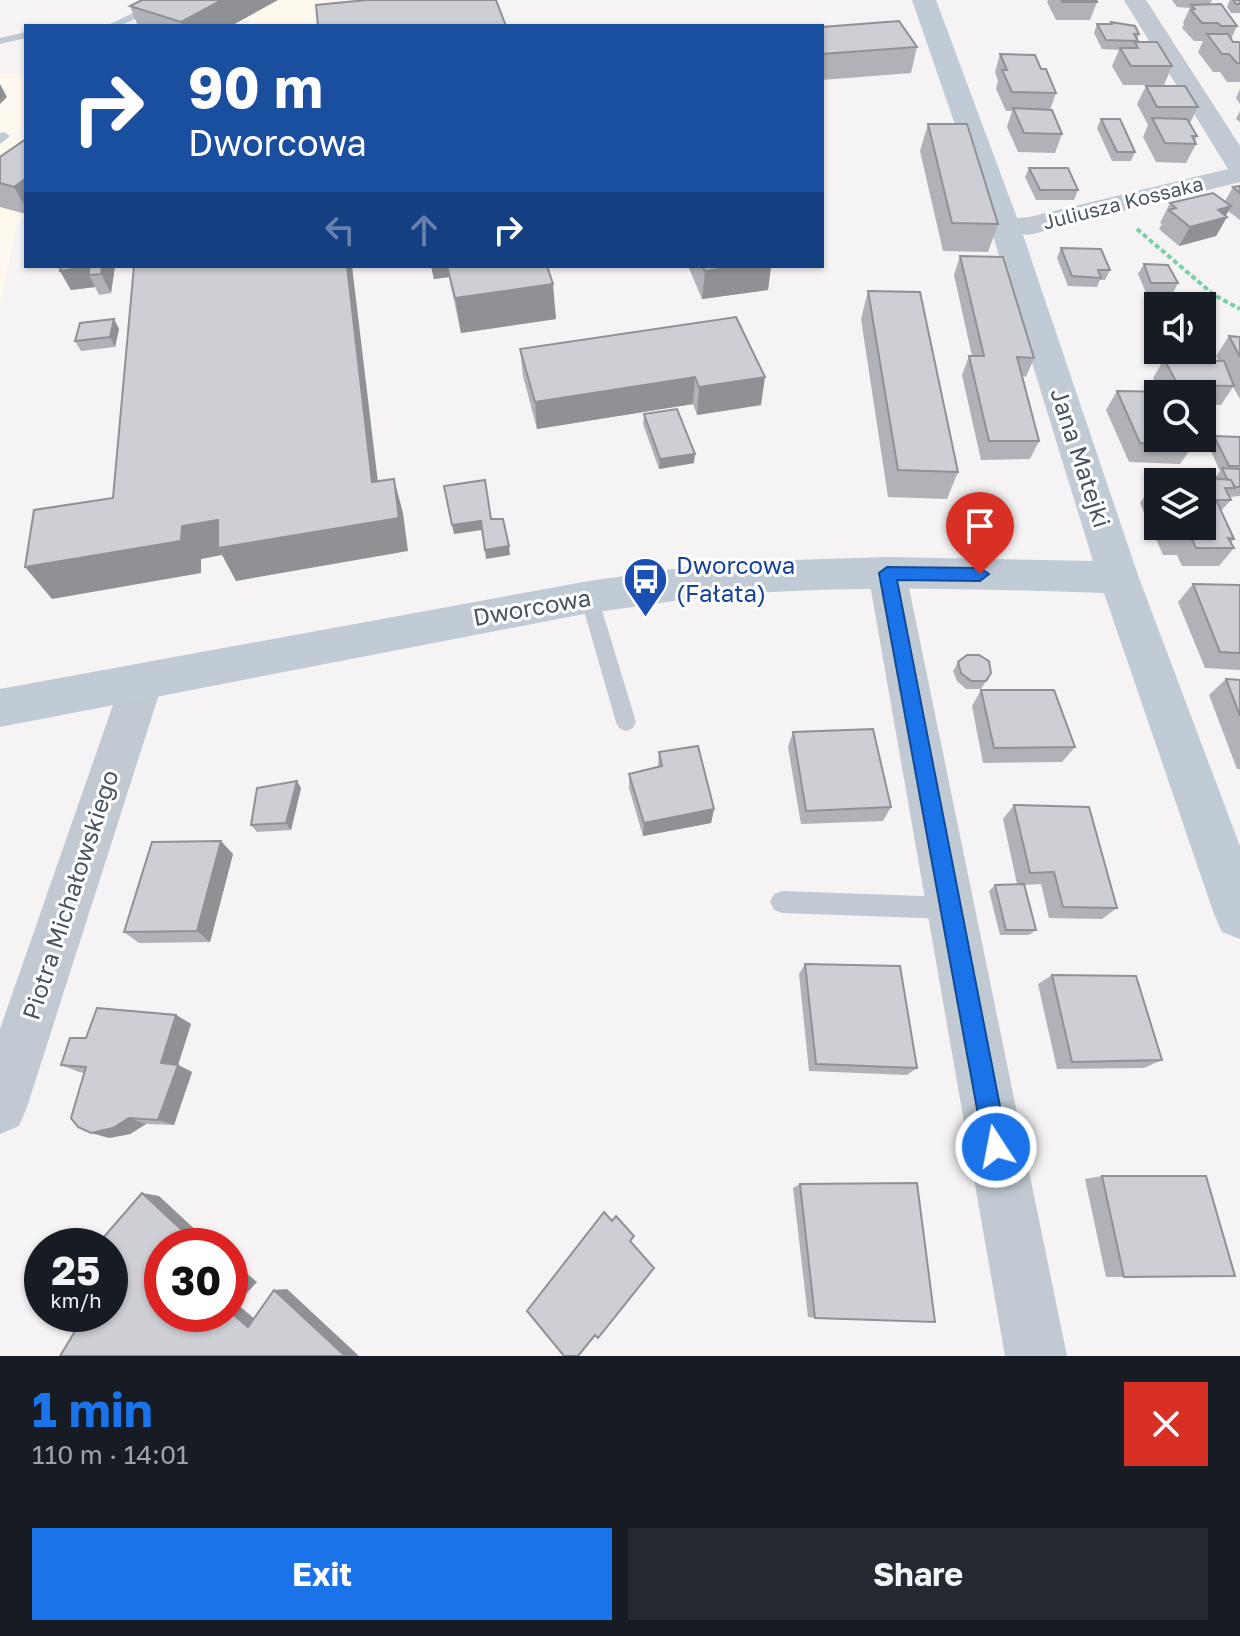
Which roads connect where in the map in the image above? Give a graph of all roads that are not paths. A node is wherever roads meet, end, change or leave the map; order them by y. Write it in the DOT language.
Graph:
graph roads {
  1 [pos="169,0"];
  2 [pos="924,0"];
  3 [pos="1135,0"];
  4 [pos="115,24"];
  5 [pos="24,35"];
  6 [pos="0,41"];
  7 [pos="1240,167"];
  8 [pos="1240,174"];
  9 [pos="1005,226"];
  10 [pos="887,573"];
  11 [pos="1119,578"];
  12 [pos="589,597"];
  13 [pos="142,682"];
  14 [pos="0,708"];
  15 [pos="626,722"];
  16 [pos="782,902"];
  17 [pos="950,908"];
  18 [pos="1240,914"];
  19 [pos="0,1107"];
  20 [pos="1036,1356"];
  1 -- 4 [label="lane"];
  2 -- 9 [label="street, Jana Matejki"];
  3 -- 7 [label="street"];
  5 -- 6 [label="lane"];
  8 -- 9 [label="street, Juliusza Kossaka"];
  9 -- 11 [label="street, Jana Matejki"];
  10 -- 11 [label="street, Dworcowa"];
  10 -- 12 [label="street, Dworcowa"];
  10 -- 17 [label="street"];
  11 -- 18 [label="street, Jana Matejki"];
  12 -- 13 [label="street, Dworcowa"];
  12 -- 15 [label="lane"];
  13 -- 14 [label="street, Dworcowa"];
  13 -- 19 [label="street, Piotra Michałowskiego"];
  16 -- 17 [label="lane"];
  17 -- 20 [label="street"];
}
